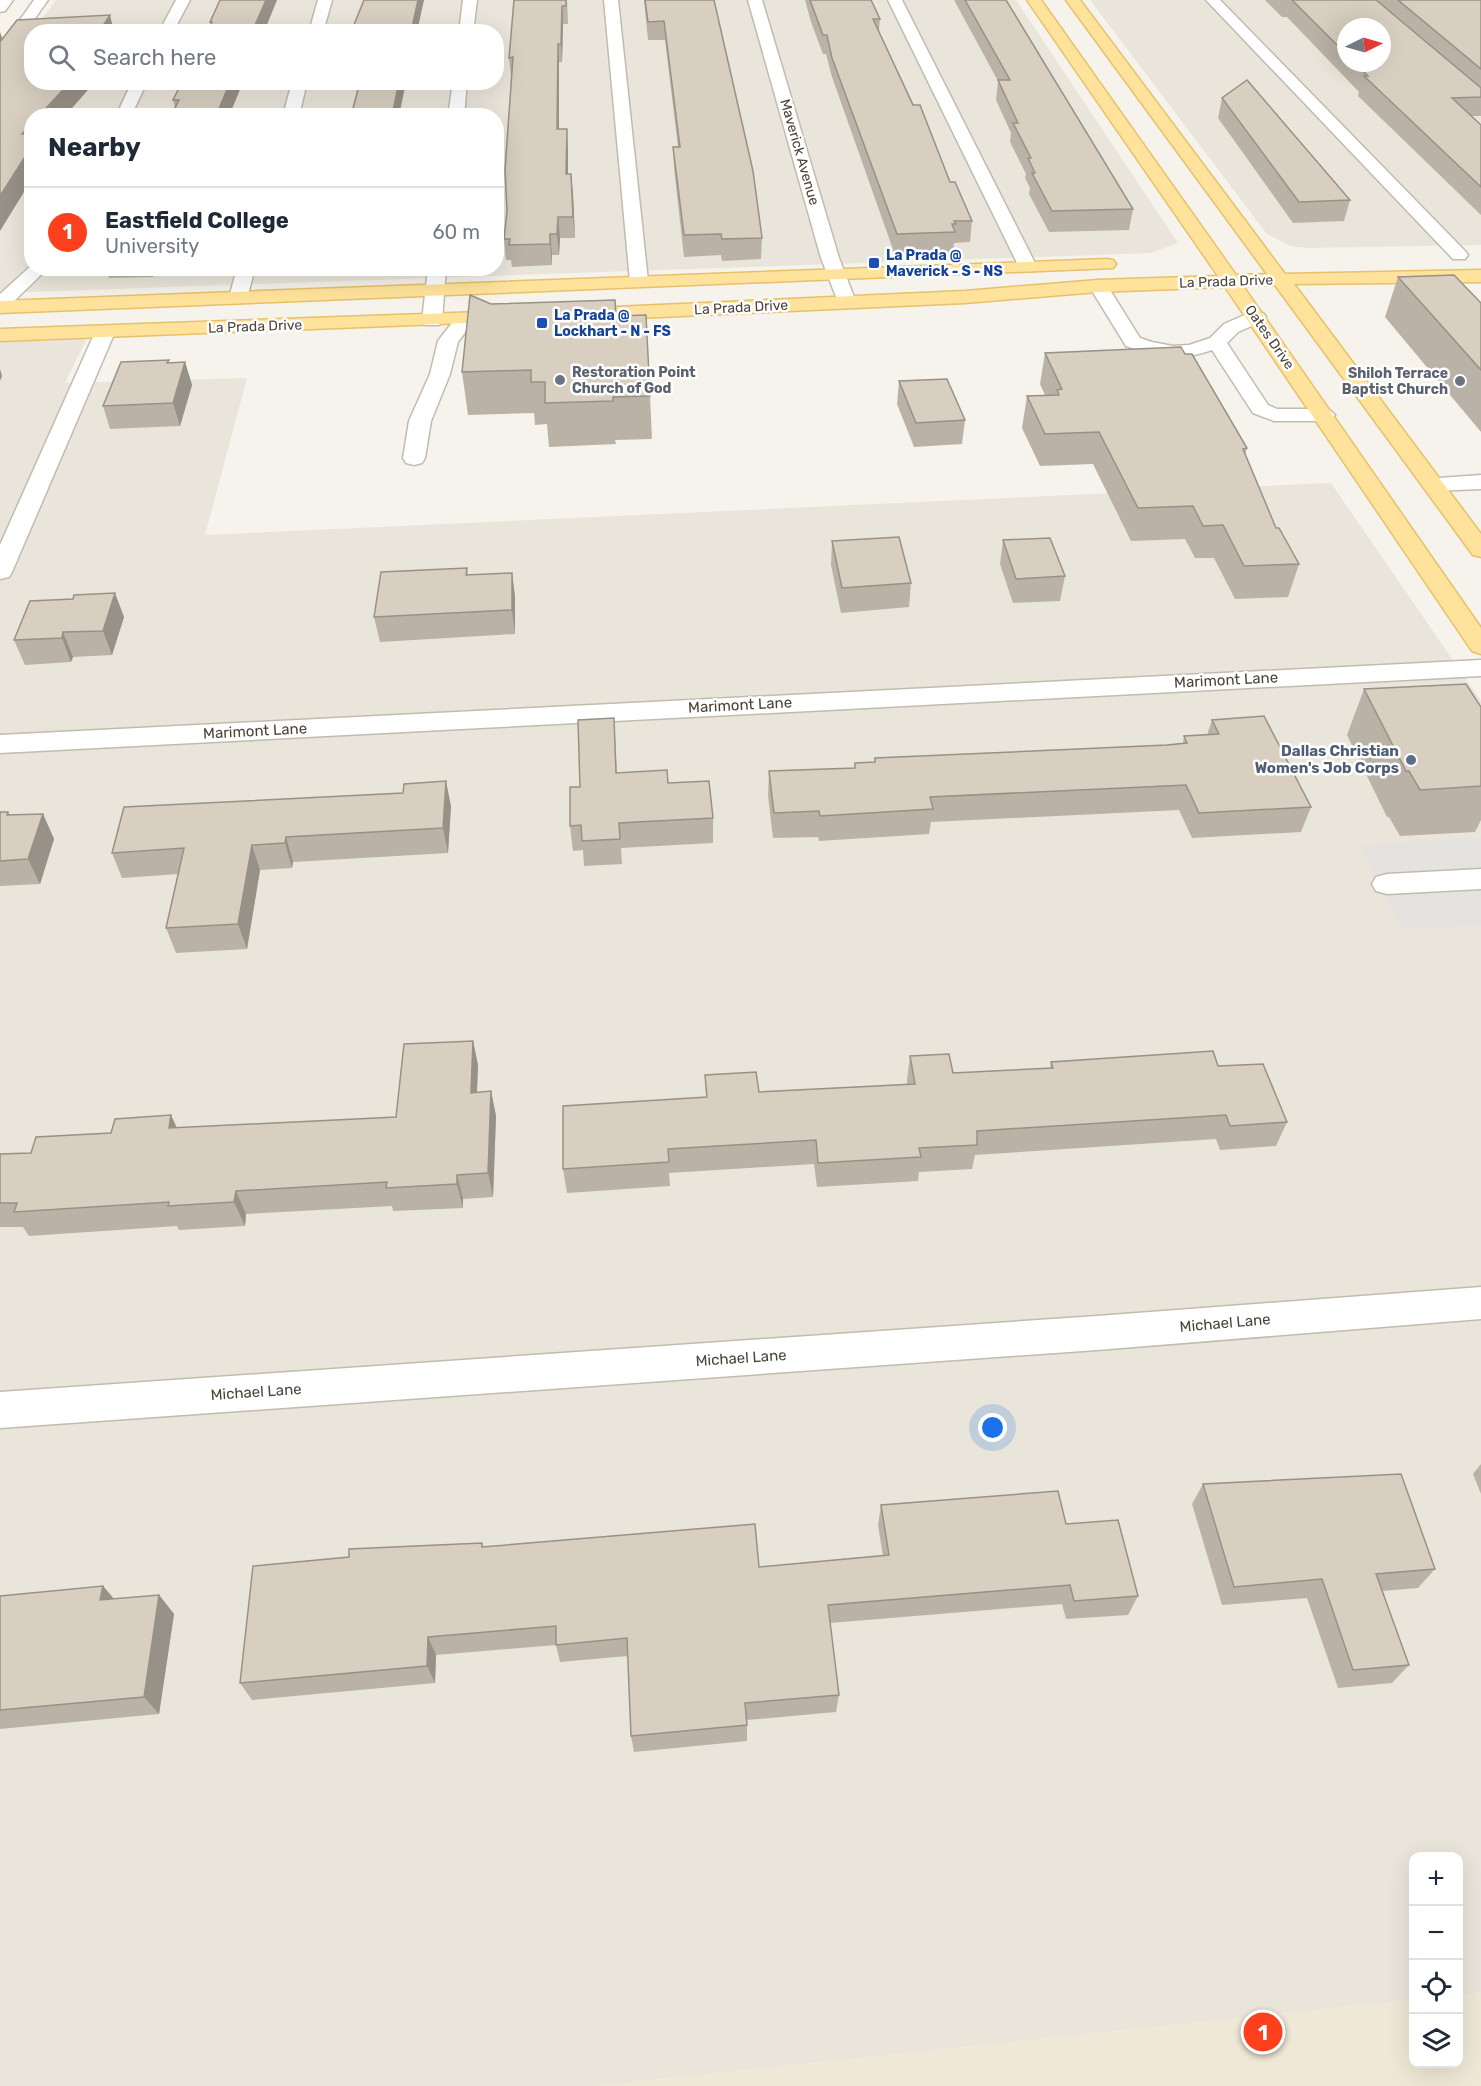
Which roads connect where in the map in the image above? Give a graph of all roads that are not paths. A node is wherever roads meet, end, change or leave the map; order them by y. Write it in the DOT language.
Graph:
graph roads {
  1 [pos="6,0"];
  2 [pos="41,0"];
  3 [pos="183,0"];
  4 [pos="325,0"];
  5 [pos="470,0"];
  6 [pos="611,0"];
  7 [pos="755,0"];
  8 [pos="895,0"];
  9 [pos="1035,0"];
  10 [pos="1073,0"];
  11 [pos="1213,0"];
  12 [pos="0,8"];
  13 [pos="24,24"];
  14 [pos="24,24"];
  15 [pos="170,24"];
  16 [pos="318,24"];
  17 [pos="467,24"];
  18 [pos="0,58"];
  19 [pos="136,90"];
  20 [pos="298,90"];
  21 [pos="459,90"];
  22 [pos="127,108"];
  23 [pos="293,108"];
  24 [pos="457,108"];
  25 [pos="1435,255"];
  26 [pos="1459,255"];
  27 [pos="1481,255"];
  28 [pos="1266,259"];
  29 [pos="1291,259"];
  30 [pos="1217,260"];
  31 [pos="1195,261"];
  32 [pos="1124,264"];
  33 [pos="1028,267"];
  34 [pos="837,274"];
  35 [pos="31,276"];
  36 [pos="244,276"];
  37 [pos="436,276"];
  38 [pos="1481,276"];
  39 [pos="1281,279"];
  40 [pos="639,281"];
  41 [pos="1231,281"];
  42 [pos="1098,286"];
  43 [pos="435,290"];
  44 [pos="238,298"];
  45 [pos="847,302"];
  46 [pos="0,305"];
  47 [pos="558,315"];
  48 [pos="535,316"];
  49 [pos="1256,317"];
  50 [pos="465,319"];
  51 [pos="432,321"];
  52 [pos="105,332"];
  53 [pos="0,335"];
  54 [pos="1217,342"];
  55 [pos="1324,415"];
  56 [pos="414,458"];
  57 [pos="1481,482"];
  58 [pos="1433,484"];
  59 [pos="1481,549"];
  60 [pos="0,572"];
  61 [pos="1481,646"];
  62 [pos="1481,668"];
  63 [pos="0,744"];
  64 [pos="1481,879"];
  65 [pos="1387,884"];
  66 [pos="1481,1303"];
  67 [pos="0,1410"];
  1 -- 12 [label="street"];
  2 -- 14 [label="street"];
  3 -- 15 [label="street"];
  4 -- 16 [label="street"];
  5 -- 17 [label="street"];
  6 -- 40 [label="street"];
  7 -- 34 [label="street, Maverick Avenue"];
  8 -- 33 [label="street"];
  9 -- 30 [label="main road, Oates Drive"];
  10 -- 28 [label="main road"];
  11 -- 26 [label="street"];
  13 -- 18 [label="street"];
  19 -- 22 [label="street"];
  20 -- 23 [label="street"];
  21 -- 24 [label="street"];
  25 -- 26 [label="main road"];
  26 -- 27 [label="main road"];
  28 -- 29 [label="main road, La Prada Drive"];
  28 -- 30 [label="main road, La Prada Drive"];
  28 -- 39 [label="main road"];
  30 -- 31 [label="main road, La Prada Drive"];
  30 -- 41 [label="main road, Oates Drive"];
  32 -- 33 [label="main road, La Prada Drive"];
  33 -- 34 [label="main road, La Prada Drive"];
  34 -- 40 [label="main road, La Prada Drive"];
  34 -- 45 [label="street, Maverick Avenue"];
  35 -- 46 [label="street"];
  36 -- 44 [label="street"];
  37 -- 43 [label="street"];
  38 -- 39 [label="main road, La Prada Drive"];
  39 -- 41 [label="main road, La Prada Drive"];
  39 -- 58 [label="main road"];
  40 -- 43 [label="main road, La Prada Drive"];
  41 -- 42 [label="main road, La Prada Drive"];
  41 -- 49 [label="main road, Oates Drive"];
  42 -- 45 [label="main road, La Prada Drive"];
  42 -- 54 [label="street"];
  43 -- 44 [label="main road, La Prada Drive"];
  43 -- 51 [label="street"];
  44 -- 46 [label="main road, La Prada Drive"];
  45 -- 47 [label="main road, La Prada Drive"];
  48 -- 50 [label="main road, La Prada Drive"];
  49 -- 54 [label="street"];
  49 -- 55 [label="main road, Oates Drive"];
  50 -- 51 [label="main road, La Prada Drive"];
  50 -- 56 [label="street"];
  51 -- 52 [label="main road, La Prada Drive"];
  52 -- 53 [label="main road, La Prada Drive"];
  52 -- 60 [label="street"];
  54 -- 55 [label="street"];
  55 -- 61 [label="main road, Oates Drive"];
  57 -- 58 [label="street"];
  58 -- 59 [label="main road"];
  62 -- 63 [label="street, Marimont Lane"];
  64 -- 65 [label="street"];
  66 -- 67 [label="street, Michael Lane"];
}
